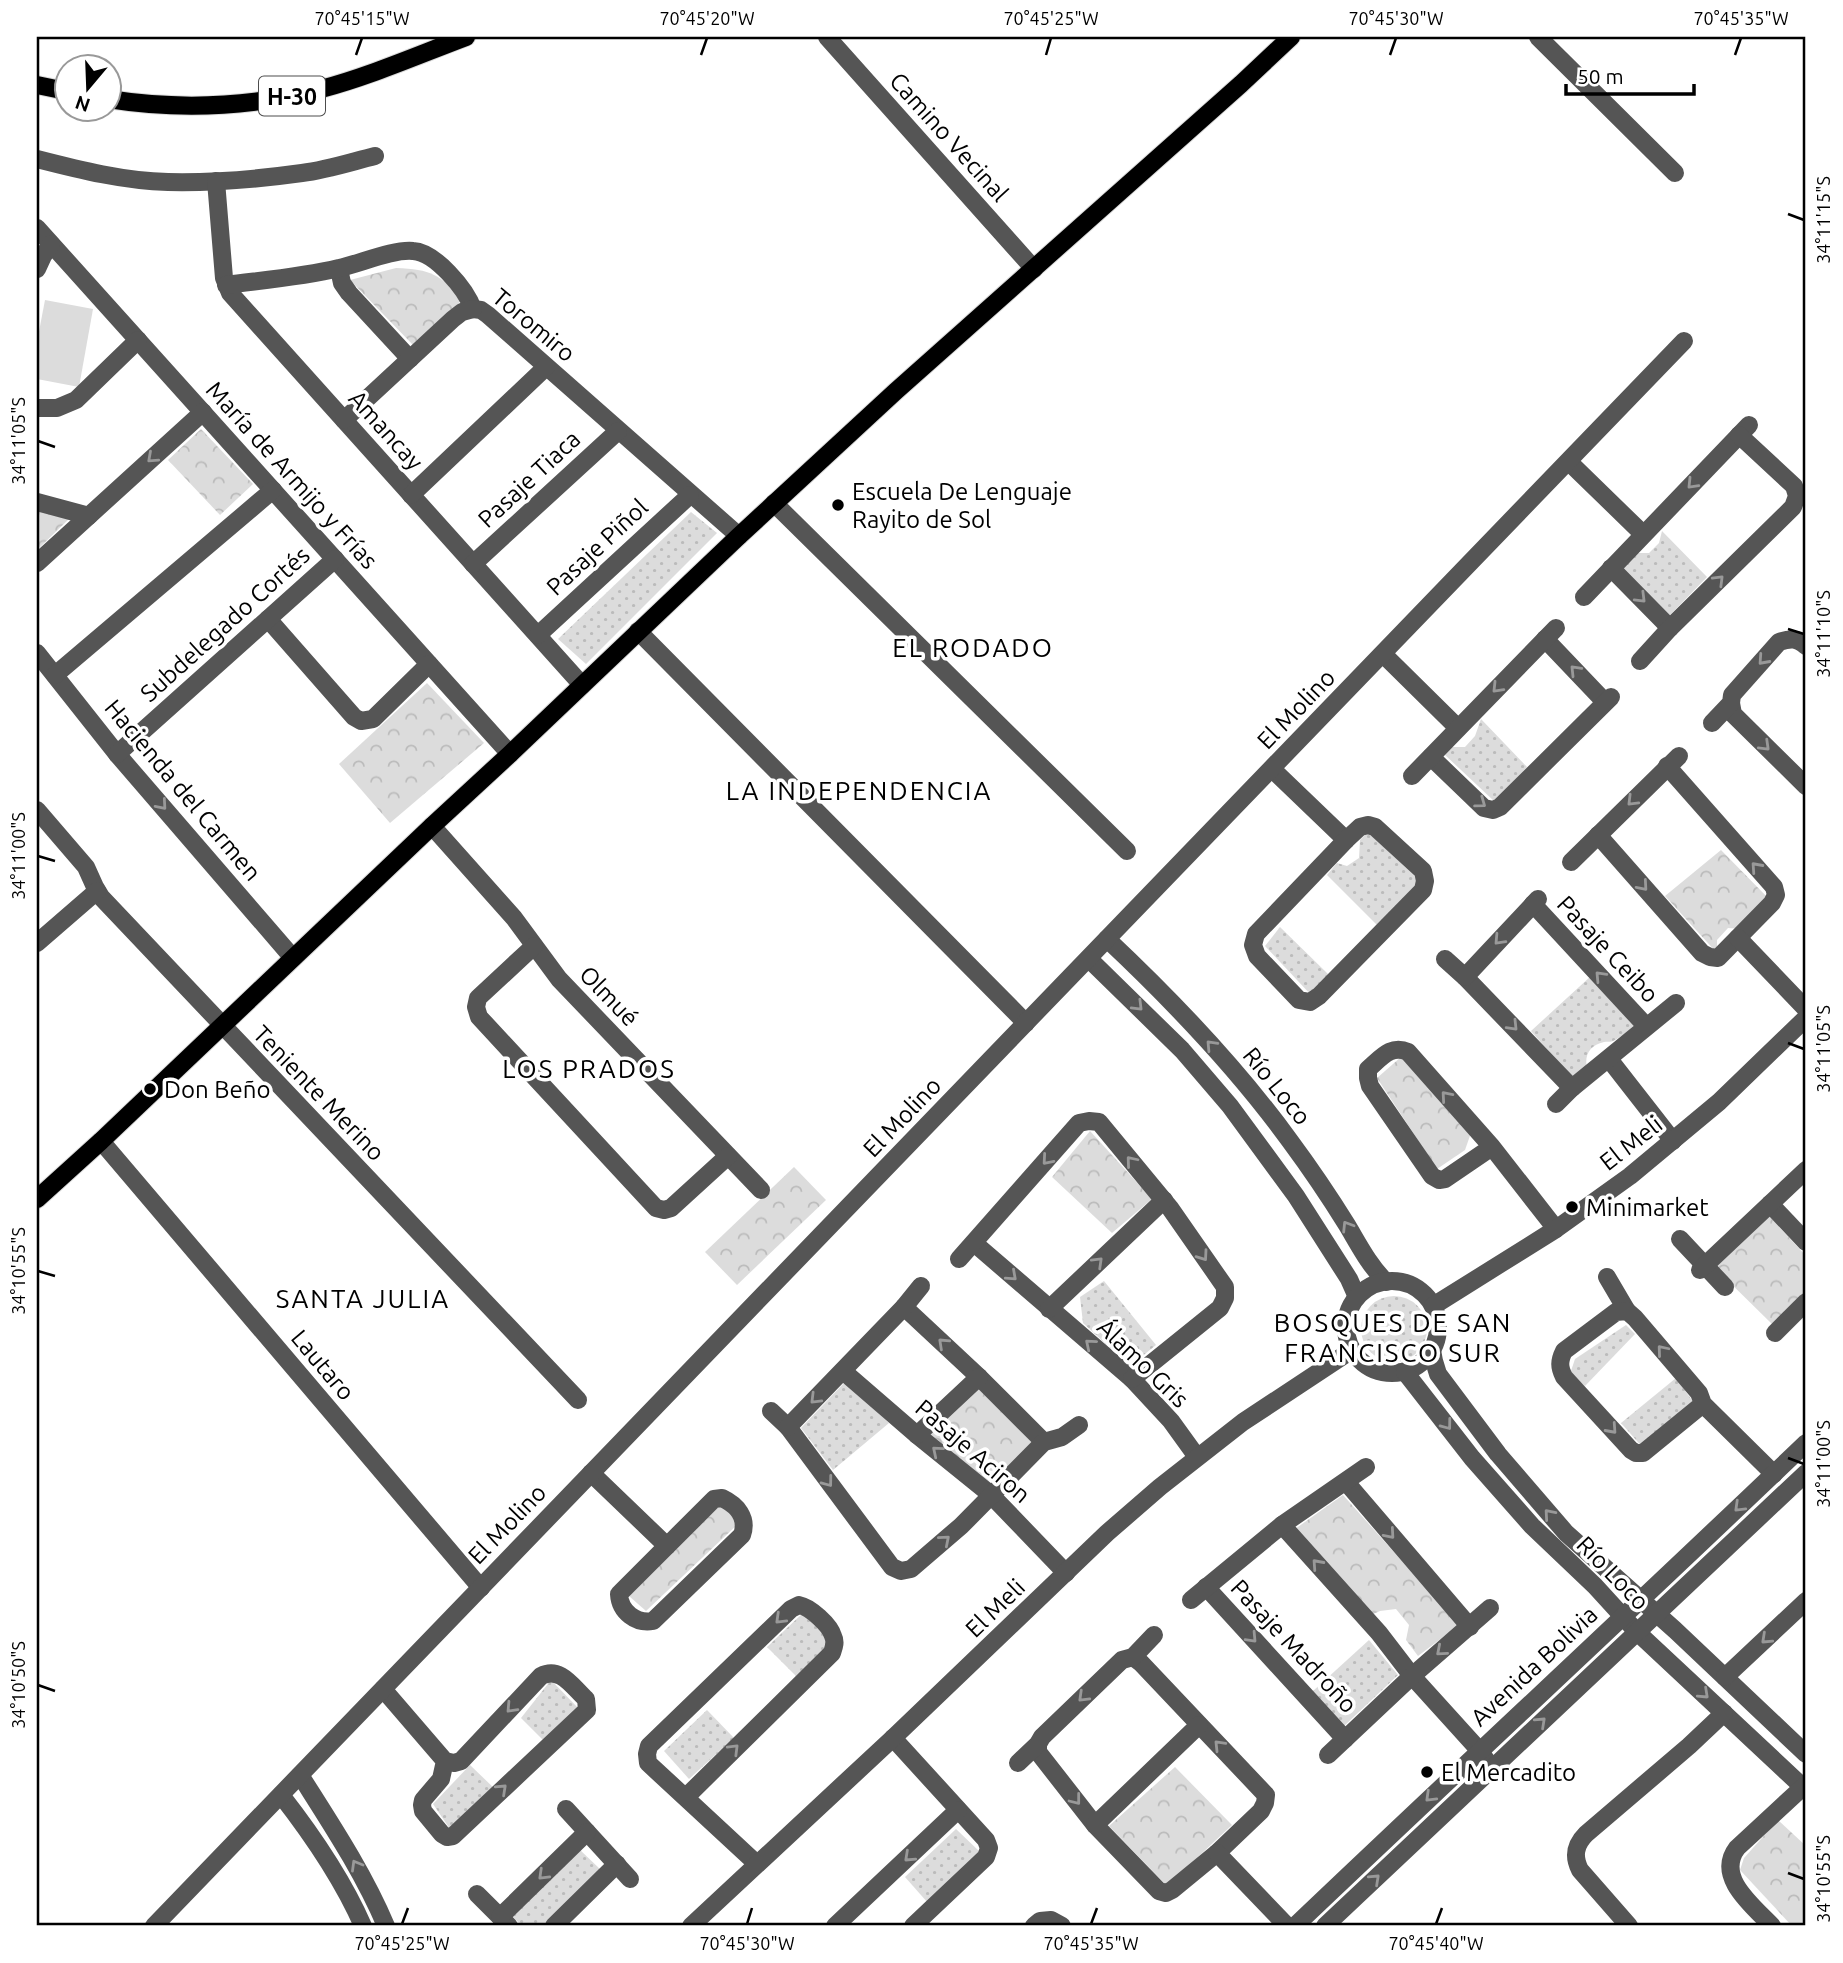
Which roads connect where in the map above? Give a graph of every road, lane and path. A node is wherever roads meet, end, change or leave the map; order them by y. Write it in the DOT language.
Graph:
graph roads {
  1 [pos="466,37"];
  2 [pos="827,37"];
  3 [pos="1291,37"];
  4 [pos="1538,37"];
  5 [pos="122,101"];
  6 [pos="375,156"];
  7 [pos="37,159"];
  8 [pos="1675,173"];
  9 [pos="216,181"];
  10 [pos="37,228"];
  11 [pos="51,244"];
  12 [pos="339,268"];
  13 [pos="1034,269"];
  14 [pos="37,270"];
  15 [pos="226,285"];
  16 [pos="473,309"];
  17 [pos="138,340"];
  18 [pos="1685,341"];
  19 [pos="410,359"];
  20 [pos="546,367"];
  21 [pos="37,408"];
  22 [pos="203,412"];
  23 [pos="344,420"];
  24 [pos="618,431"];
  25 [pos="1569,462"];
  26 [pos="273,490"];
  27 [pos="411,495"];
  28 [pos="690,495"];
  29 [pos="37,502"];
  30 [pos="774,503"];
  31 [pos="89,516"];
  32 [pos="1643,534"];
  33 [pos="738,536"];
  34 [pos="335,559"];
  35 [pos="37,563"];
  36 [pos="473,564"];
  37 [pos="1611,568"];
  38 [pos="1584,597"];
  39 [pos="268,619"];
  40 [pos="1670,628"];
  41 [pos="638,631"];
  42 [pos="538,635"];
  43 [pos="1806,646"];
  44 [pos="37,653"];
  45 [pos="1383,654"];
  46 [pos="1640,661"];
  47 [pos="429,664"];
  48 [pos="55,675"];
  49 [pos="582,685"];
  50 [pos="1731,703"];
  51 [pos="1712,723"];
  52 [pos="1458,728"];
  53 [pos="117,754"];
  54 [pos="510,754"];
  55 [pos="1431,757"];
  56 [pos="1272,769"];
  57 [pos="1412,776"];
  58 [pos="1806,786"];
  59 [pos="40,820"];
  60 [pos="432,826"];
  61 [pos="1598,835"];
  62 [pos="1346,840"];
  63 [pos="1127,850"];
  64 [pos="1571,862"];
  65 [pos="97,891"];
  66 [pos="1738,938"];
  67 [pos="1107,939"];
  68 [pos="37,943"];
  69 [pos="534,946"];
  70 [pos="293,958"];
  71 [pos="1088,959"];
  72 [pos="1445,959"];
  73 [pos="1465,977"];
  74 [pos="1676,1003"];
  75 [pos="1806,1009"];
  76 [pos="1806,1018"];
  77 [pos="1026,1023"];
  78 [pos="222,1026"];
  79 [pos="1646,1027"];
  80 [pos="1609,1059"];
  81 [pos="1572,1088"];
  82 [pos="1556,1104"];
  83 [pos="101,1141"];
  84 [pos="1673,1141"];
  85 [pos="1492,1147"];
  86 [pos="728,1156"];
  87 [pos="1806,1170"];
  88 [pos="761,1190"];
  89 [pos="37,1199"];
  90 [pos="1164,1200"];
  91 [pos="1770,1204"];
  92 [pos="1556,1229"];
  93 [pos="1680,1239"];
  94 [pos="1806,1242"];
  95 [pos="974,1243"];
  96 [pos="959,1259"];
  97 [pos="1702,1268"];
  98 [pos="1607,1277"];
  99 [pos="1386,1282"];
  100 [pos="921,1286"];
  101 [pos="1725,1287"];
  102 [pos="1357,1297"];
  103 [pos="1806,1302"];
  104 [pos="1433,1306"];
  105 [pos="904,1307"];
  106 [pos="1049,1309"];
  107 [pos="1627,1311"];
  108 [pos="1775,1333"];
  109 [pos="1352,1350"];
  110 [pos="1432,1350"];
  111 [pos="843,1371"];
  112 [pos="1405,1371"];
  113 [pos="979,1377"];
  114 [pos="1132,1380"];
  115 [pos="578,1400"];
  116 [pos="1703,1404"];
  117 [pos="771,1410"];
  118 [pos="1079,1425"];
  119 [pos="788,1427"];
  120 [pos="917,1434"];
  121 [pos="1044,1442"];
  122 [pos="1806,1443"];
  123 [pos="1198,1457"];
  124 [pos="1366,1467"];
  125 [pos="591,1473"];
  126 [pos="1806,1473"];
  127 [pos="1774,1474"];
  128 [pos="1346,1482"];
  129 [pos="990,1494"];
  130 [pos="1282,1525"];
  131 [pos="667,1546"];
  132 [pos="1066,1573"];
  133 [pos="1206,1587"];
  134 [pos="481,1588"];
  135 [pos="1191,1600"];
  136 [pos="1641,1601"];
  137 [pos="1804,1606"];
  138 [pos="1490,1608"];
  139 [pos="1657,1614"];
  140 [pos="1623,1617"];
  141 [pos="1470,1627"];
  142 [pos="1637,1632"];
  143 [pos="1154,1635"];
  144 [pos="1133,1657"];
  145 [pos="1412,1676"];
  146 [pos="1725,1677"];
  147 [pos="383,1689"];
  148 [pos="1724,1713"];
  149 [pos="1199,1725"];
  150 [pos="893,1738"];
  151 [pos="1345,1739"];
  152 [pos="1038,1744"];
  153 [pos="1479,1750"];
  154 [pos="1806,1754"];
  155 [pos="1328,1755"];
  156 [pos="444,1761"];
  157 [pos="1018,1763"];
  158 [pos="1492,1769"];
  159 [pos="300,1775"];
  160 [pos="1804,1788"];
  161 [pos="281,1795"];
  162 [pos="686,1797"];
  163 [pos="566,1809"];
  164 [pos="958,1811"];
  165 [pos="1095,1825"];
  166 [pos="587,1832"];
  167 [pos="1217,1853"];
  168 [pos="617,1864"];
  169 [pos="757,1864"];
  170 [pos="630,1879"];
  171 [pos="477,1894"];
  172 [pos="505,1921"];
  173 [pos="154,1926"];
  174 [pos="363,1926"];
  175 [pos="386,1926"];
  176 [pos="554,1926"];
  177 [pos="691,1926"];
  178 [pos="835,1926"];
  179 [pos="913,1926"];
  180 [pos="1034,1926"];
  181 [pos="1062,1926"];
  182 [pos="1287,1926"];
  183 [pos="1295,1926"];
  184 [pos="1325,1926"];
  185 [pos="1629,1926"];
  186 [pos="1772,1926"];
  1 -- 5 [label="main road, H-30"];
  2 -- 13 [label="street, Camino Vecinal"];
  3 -- 13 [label="main road"];
  4 -- 8 [label="street"];
  6 -- 9 [label="street"];
  7 -- 9 [label="street"];
  9 -- 15 [label="street"];
  10 -- 11 [label="street, María de Armijo y Frías"];
  11 -- 14 [label="street"];
  11 -- 17 [label="street, María de Armijo y Frías"];
  12 -- 15 [label="street, Toromiro"];
  12 -- 16 [label="street, Toromiro"];
  12 -- 19 [label="street"];
  13 -- 30 [label="main road"];
  15 -- 23 [label="street, Amancay"];
  16 -- 19 [label="street"];
  16 -- 20 [label="street, Toromiro"];
  17 -- 21 [label="street"];
  17 -- 22 [label="street, María de Armijo y Frías"];
  18 -- 25 [label="street, El Molino"];
  19 -- 23 [label="street"];
  20 -- 24 [label="street, Toromiro"];
  20 -- 27 [label="street"];
  22 -- 26 [label="street, María de Armijo y Frías"];
  22 -- 31 [label="street, one-way"];
  23 -- 27 [label="street, Amancay"];
  24 -- 28 [label="street, Toromiro"];
  24 -- 36 [label="street, Pasaje Tiaca"];
  25 -- 32 [label="street"];
  25 -- 45 [label="street, El Molino"];
  26 -- 34 [label="street, María de Armijo y Frías"];
  26 -- 48 [label="street"];
  27 -- 36 [label="street, Amancay"];
  28 -- 33 [label="street, Toromiro"];
  28 -- 42 [label="street, Pasaje Piñol"];
  29 -- 31 [label="street"];
  30 -- 33 [label="main road"];
  30 -- 63 [label="street"];
  31 -- 35 [label="street"];
  32 -- 37 [label="street"];
  40 -- 32 [label="street, one-way"];
  33 -- 41 [label="main road"];
  34 -- 39 [label="street, Subdelegado Cortés"];
  34 -- 47 [label="street, María de Armijo y Frías"];
  36 -- 42 [label="street, Amancay"];
  37 -- 38 [label="street"];
  37 -- 40 [label="street, one-way"];
  39 -- 47 [label="street"];
  39 -- 53 [label="street, Subdelegado Cortés"];
  40 -- 46 [label="street"];
  41 -- 49 [label="main road"];
  41 -- 77 [label="street"];
  42 -- 49 [label="street, Amancay"];
  43 -- 50 [label="street, one-way"];
  44 -- 48 [label="street, Hacienda del Carmen"];
  45 -- 52 [label="street"];
  45 -- 56 [label="street, El Molino"];
  47 -- 54 [label="street, María de Armijo y Frías"];
  48 -- 53 [label="street, Hacienda del Carmen"];
  49 -- 54 [label="main road"];
  50 -- 51 [label="street"];
  50 -- 58 [label="street, one-way"];
  52 -- 55 [label="street"];
  55 -- 52 [label="street, one-way"];
  53 -- 70 [label="street, Hacienda del Carmen, one-way"];
  54 -- 60 [label="main road"];
  55 -- 57 [label="street"];
  56 -- 62 [label="street"];
  56 -- 67 [label="street, El Molino"];
  59 -- 65 [label="street, Teniente Merino"];
  60 -- 69 [label="street, Olmué"];
  60 -- 70 [label="main road"];
  61 -- 64 [label="street"];
  61 -- 66 [label="street, one-way"];
  66 -- 61 [label="street, one-way"];
  62 -- 62 [label="street"];
  65 -- 68 [label="street"];
  65 -- 78 [label="street, Teniente Merino"];
  66 -- 75 [label="street"];
  67 -- 71 [label="street, El Molino"];
  99 -- 67 [label="street, Río Loco, one-way"];
  69 -- 86 [label="street, Olmué"];
  69 -- 86 [label="street"];
  70 -- 78 [label="main road"];
  71 -- 77 [label="street, El Molino"];
  71 -- 102 [label="street, Río Loco, one-way"];
  72 -- 73 [label="street"];
  79 -- 73 [label="street, Pasaje Ceibo, one-way"];
  73 -- 81 [label="street, one-way"];
  74 -- 79 [label="street, Pasaje Ceibo"];
  76 -- 84 [label="street, El Meli"];
  77 -- 125 [label="street, El Molino"];
  78 -- 83 [label="main road"];
  78 -- 115 [label="street, Teniente Merino"];
  79 -- 80 [label="street, Pasaje Ceibo"];
  80 -- 81 [label="street, Pasaje Ceibo"];
  80 -- 84 [label="street"];
  81 -- 82 [label="street, Pasaje Ceibo"];
  83 -- 89 [label="main road"];
  83 -- 134 [label="street, Lautaro"];
  84 -- 92 [label="street, El Meli"];
  85 -- 85 [label="street, one-way"];
  85 -- 92 [label="street"];
  86 -- 88 [label="street, Olmué"];
  87 -- 91 [label="street"];
  90 -- 95 [label="street, one-way"];
  106 -- 90 [label="street, one-way"];
  90 -- 114 [label="street, one-way"];
  91 -- 94 [label="street"];
  91 -- 97 [label="street"];
  92 -- 104 [label="street, El Meli"];
  93 -- 97 [label="street"];
  95 -- 96 [label="street"];
  95 -- 106 [label="street, Álamo Gris, one-way"];
  97 -- 101 [label="street"];
  98 -- 107 [label="street"];
  99 -- 102 [label="street"];
  99 -- 104 [label="street"];
  100 -- 105 [label="street"];
  102 -- 109 [label="street"];
  103 -- 108 [label="street"];
  104 -- 110 [label="street"];
  105 -- 111 [label="street"];
  113 -- 105 [label="street, one-way"];
  114 -- 106 [label="street, Álamo Gris, one-way"];
  116 -- 107 [label="street, one-way"];
  107 -- 116 [label="street, one-way"];
  109 -- 112 [label="street"];
  109 -- 123 [label="street, El Meli"];
  110 -- 112 [label="street"];
  136 -- 110 [label="street, Río Loco, one-way"];
  111 -- 119 [label="street, one-way"];
  111 -- 120 [label="street, Pasaje Aciron"];
  112 -- 140 [label="street, Río Loco, one-way"];
  113 -- 120 [label="street"];
  113 -- 121 [label="street"];
  114 -- 123 [label="street, Álamo Gris"];
  116 -- 127 [label="street"];
  117 -- 119 [label="street"];
  118 -- 121 [label="street"];
  119 -- 129 [label="street, one-way"];
  129 -- 120 [label="street, Pasaje Aciron, one-way"];
  121 -- 129 [label="street"];
  122 -- 127 [label="street, Avenida Bolivia"];
  123 -- 132 [label="street, El Meli"];
  124 -- 128 [label="street, Pasaje Madroño"];
  125 -- 131 [label="street"];
  125 -- 134 [label="street, El Molino"];
  126 -- 139 [label="street, Avenida Bolivia"];
  127 -- 136 [label="street, Avenida Bolivia, one-way"];
  128 -- 130 [label="street, Pasaje Madroño"];
  128 -- 141 [label="street, one-way"];
  129 -- 132 [label="street, Pasaje Aciron"];
  130 -- 133 [label="street, Pasaje Madroño"];
  145 -- 130 [label="street, one-way"];
  131 -- 131 [label="street"];
  132 -- 150 [label="street, El Meli"];
  133 -- 135 [label="street, Pasaje Madroño"];
  133 -- 151 [label="street, Pasaje Madroño, one-way"];
  134 -- 147 [label="street, El Molino"];
  136 -- 139 [label="street, Río Loco"];
  136 -- 140 [label="street, Avenida Bolivia"];
  137 -- 146 [label="street, one-way"];
  138 -- 141 [label="street, Pasaje Madroño"];
  139 -- 142 [label="street, Avenida Bolivia"];
  139 -- 146 [label="street, Río Loco"];
  140 -- 142 [label="street, Río Loco"];
  140 -- 153 [label="street, Avenida Bolivia"];
  141 -- 145 [label="street, Pasaje Madroño, one-way"];
  142 -- 148 [label="street, Río Loco, one-way"];
  158 -- 142 [label="street, Avenida Bolivia, one-way"];
  143 -- 144 [label="street"];
  144 -- 149 [label="street"];
  144 -- 152 [label="street, one-way"];
  145 -- 151 [label="street, Pasaje Madroño"];
  145 -- 153 [label="street"];
  146 -- 154 [label="street, Río Loco"];
  147 -- 156 [label="street"];
  147 -- 159 [label="street, El Molino"];
  148 -- 160 [label="street, Río Loco"];
  148 -- 185 [label="street"];
  149 -- 165 [label="street"];
  167 -- 149 [label="street, one-way"];
  150 -- 164 [label="street"];
  150 -- 169 [label="street, El Meli"];
  151 -- 155 [label="street, Pasaje Madroño"];
  152 -- 157 [label="street"];
  152 -- 165 [label="street, one-way"];
  153 -- 158 [label="street"];
  153 -- 183 [label="street, Avenida Bolivia, one-way"];
  156 -- 156 [label="street, one-way"];
  184 -- 158 [label="street, Avenida Bolivia, one-way"];
  159 -- 161 [label="street, El Molino"];
  175 -- 159 [label="street, one-way"];
  160 -- 186 [label="street"];
  161 -- 173 [label="street, El Molino"];
  161 -- 174 [label="street"];
  162 -- 162 [label="street, one-way"];
  162 -- 169 [label="street"];
  163 -- 166 [label="street"];
  164 -- 178 [label="street, one-way"];
  164 -- 179 [label="street"];
  165 -- 167 [label="street"];
  166 -- 168 [label="street"];
  166 -- 172 [label="street, one-way"];
  167 -- 182 [label="street"];
  168 -- 170 [label="street"];
  168 -- 176 [label="street"];
  169 -- 177 [label="street, El Meli"];
  171 -- 172 [label="street"];
  180 -- 181 [label="street"];
}
